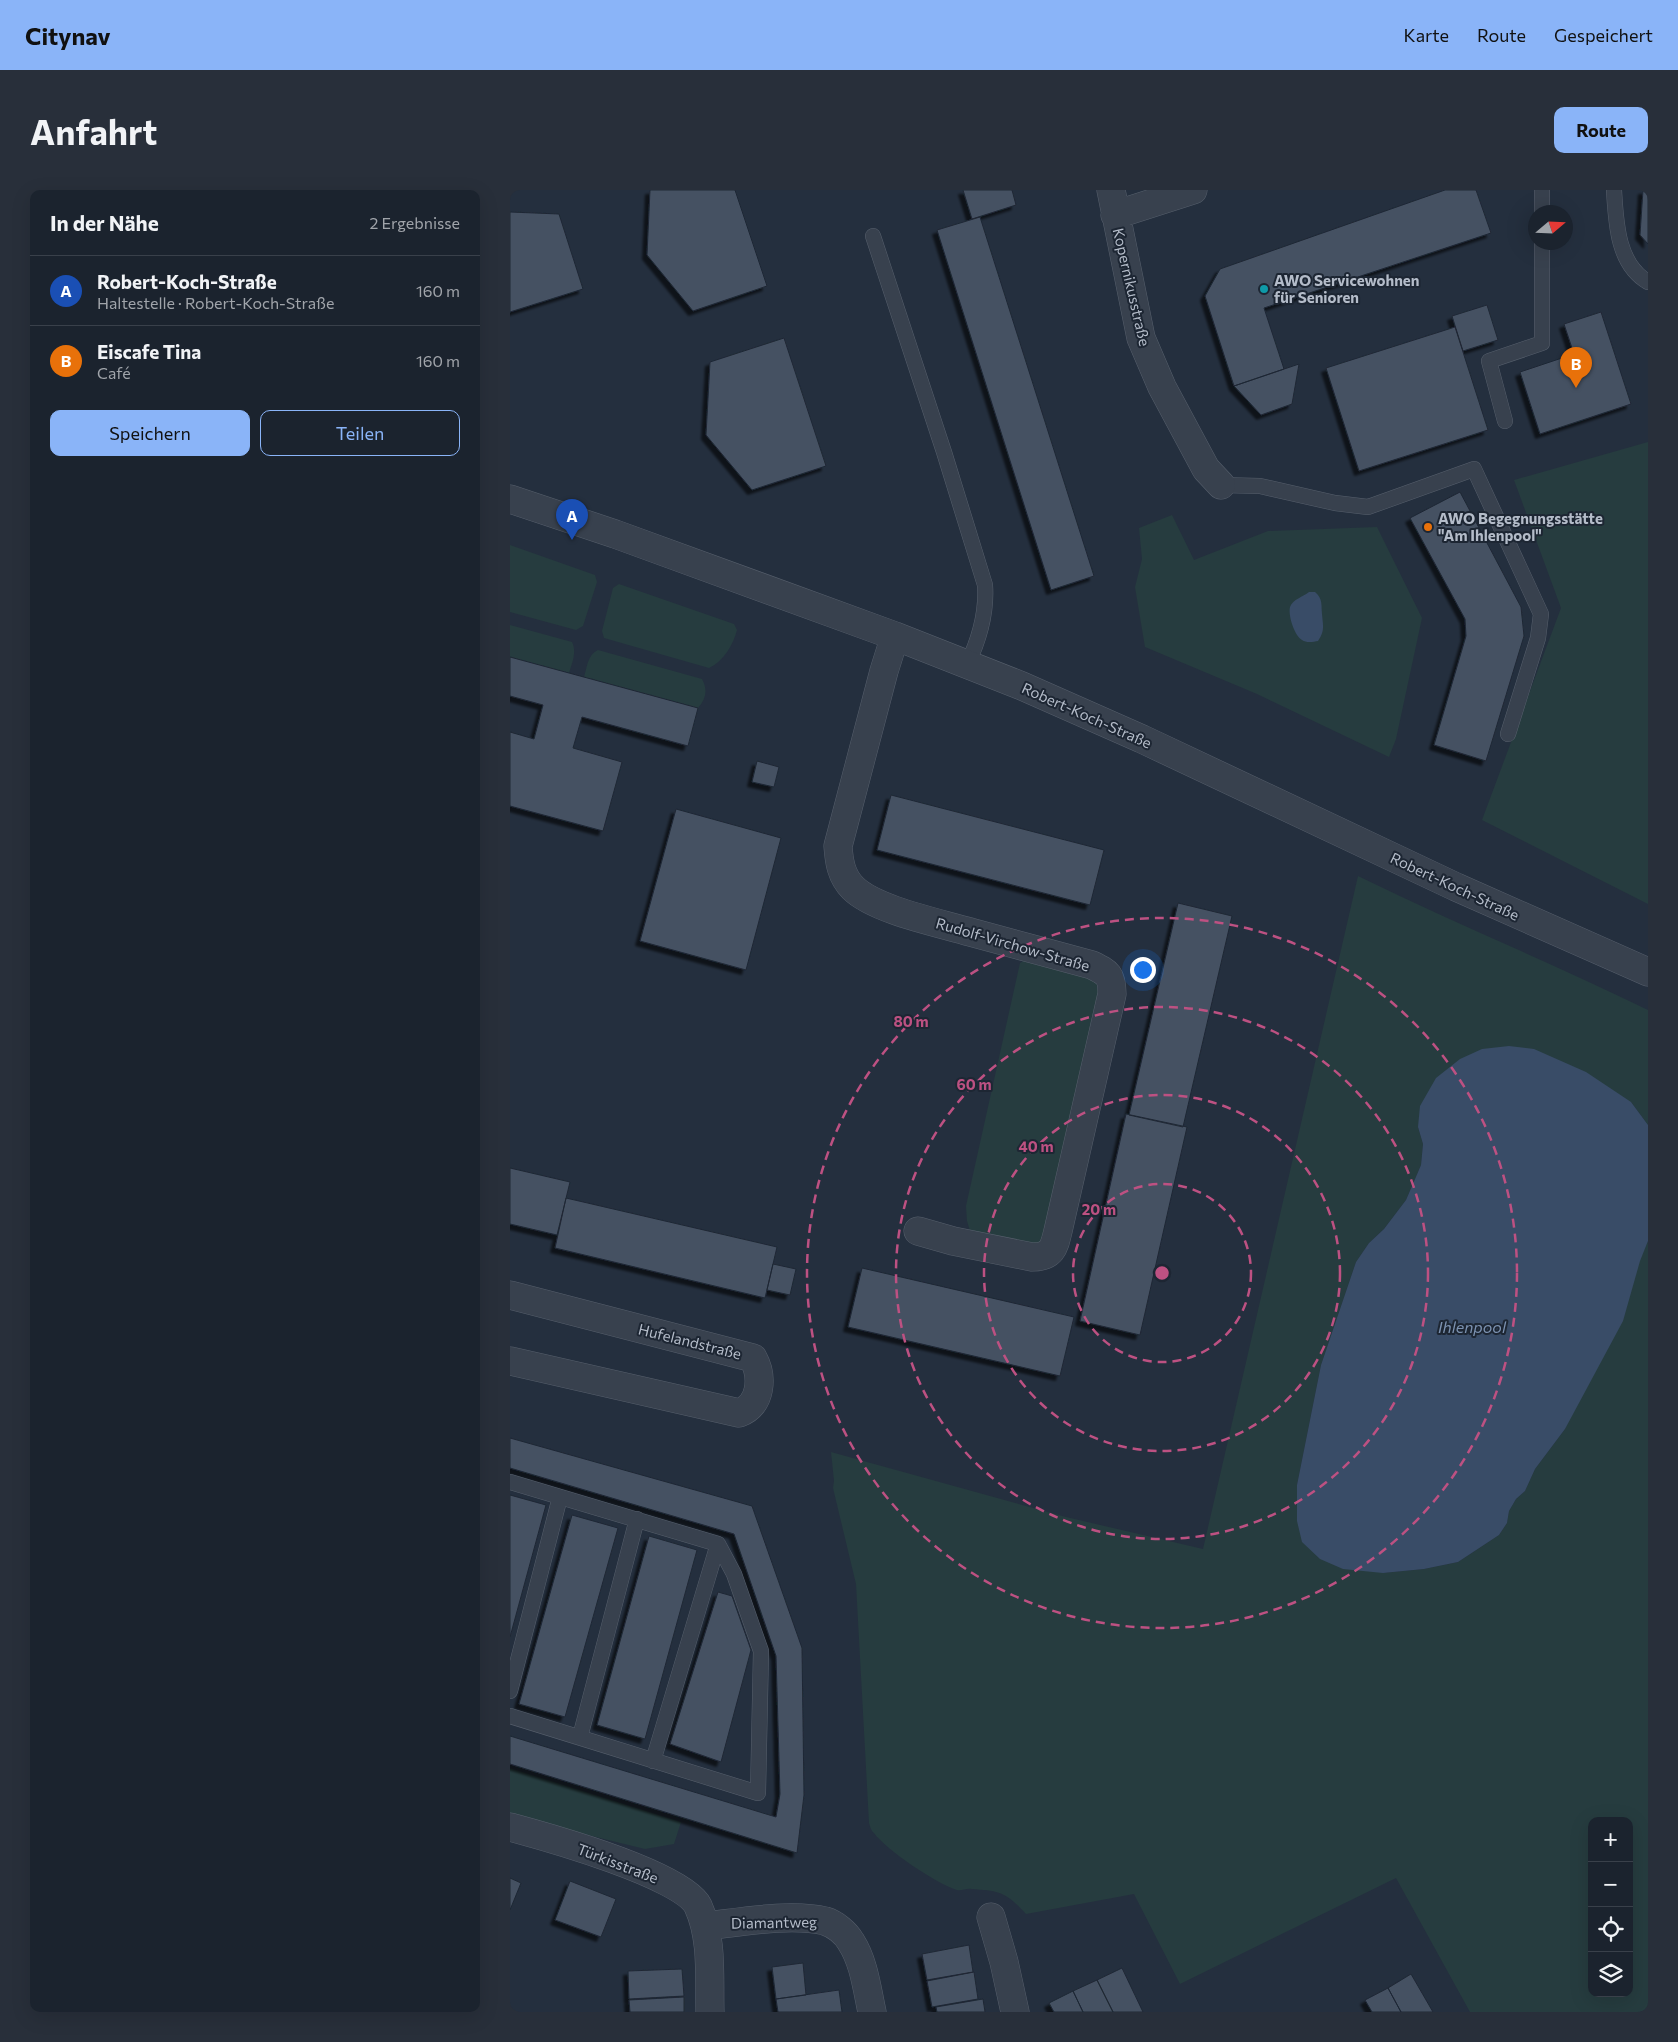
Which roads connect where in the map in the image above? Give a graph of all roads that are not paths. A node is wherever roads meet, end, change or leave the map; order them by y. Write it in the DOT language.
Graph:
graph roads {
  1 [pos="1193,190"];
  2 [pos="1542,190"];
  3 [pos="1614,190"];
  4 [pos="1113,202"];
  5 [pos="1542,205"];
  6 [pos="873,236"];
  7 [pos="1542,250"];
  8 [pos="1648,282"];
  9 [pos="1505,421"];
  10 [pos="1221,485"];
  11 [pos="510,499"];
  12 [pos="895,636"];
  13 [pos="967,665"];
  14 [pos="1508,734"];
  15 [pos="1648,972"];
  16 [pos="918,1231"];
  17 [pos="510,1295"];
  18 [pos="510,1361"];
  19 [pos="510,1482"];
  20 [pos="560,1497"];
  21 [pos="637,1519"];
  22 [pos="718,1544"];
  23 [pos="510,1692"];
  24 [pos="510,1716"];
  25 [pos="580,1737"];
  26 [pos="653,1761"];
  27 [pos="510,1827"];
  28 [pos="991,1917"];
  29 [pos="706,1926"];
  30 [pos="710,2012"];
  31 [pos="872,2012"];
  32 [pos="1014,2012"];
  1 -- 4 [label="street"];
  2 -- 5 [label="lane"];
  3 -- 8 [label="lane"];
  4 -- 10 [label="street, Kopernikusstraße"];
  6 -- 13 [label="lane"];
  7 -- 9 [label="lane"];
  10 -- 14 [label="lane"];
  11 -- 12 [label="street, Robert-Koch-Straße"];
  12 -- 13 [label="street, Robert-Koch-Straße"];
  12 -- 16 [label="street, Rudolf-Virchow-Straße"];
  13 -- 15 [label="street, Robert-Koch-Straße"];
  17 -- 18 [label="street, Hufelandstraße"];
  19 -- 20 [label="lane"];
  20 -- 21 [label="lane"];
  20 -- 23 [label="lane"];
  21 -- 22 [label="lane"];
  21 -- 25 [label="lane"];
  22 -- 26 [label="lane"];
  22 -- 26 [label="lane"];
  24 -- 25 [label="lane"];
  25 -- 26 [label="lane"];
  27 -- 29 [label="street, Türkisstraße"];
  28 -- 32 [label="street"];
  29 -- 30 [label="street, Türkisstraße"];
  29 -- 31 [label="street, Diamantweg"];
}
